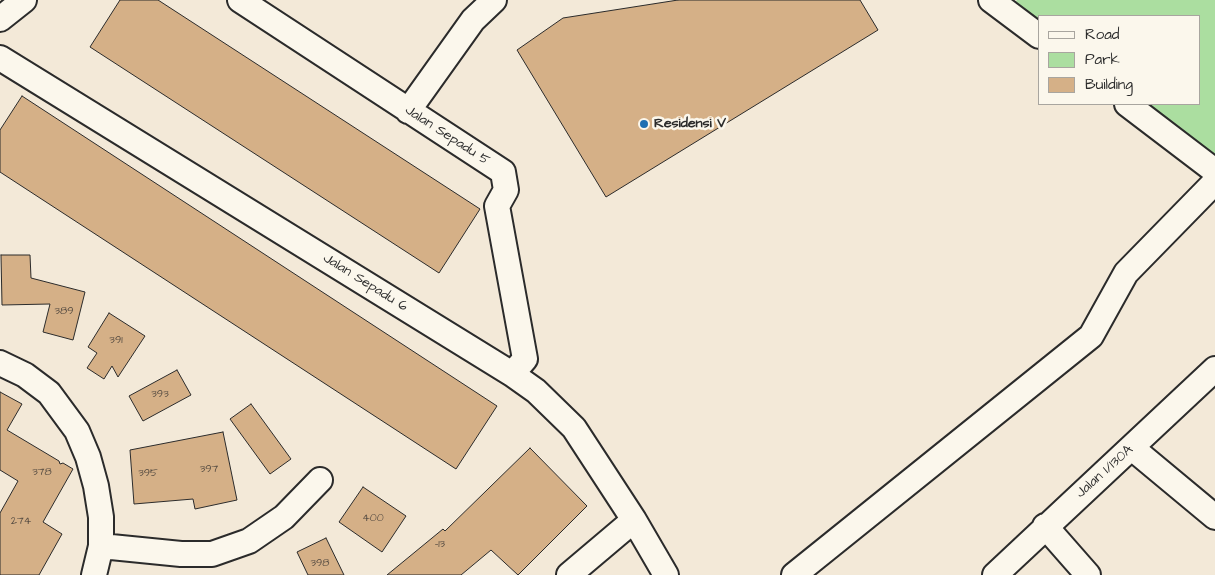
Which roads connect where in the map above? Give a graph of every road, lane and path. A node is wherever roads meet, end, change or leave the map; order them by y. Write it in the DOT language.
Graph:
graph roads {
  1 [pos="24,0"];
  2 [pos="240,0"];
  3 [pos="494,0"];
  4 [pos="991,0"];
  5 [pos="0,19"];
  6 [pos="1038,35"];
  7 [pos="0,58"];
  8 [pos="1128,105"];
  9 [pos="408,111"];
  10 [pos="1215,171"];
  11 [pos="1215,182"];
  12 [pos="0,363"];
  13 [pos="1215,369"];
  14 [pos="512,374"];
  15 [pos="1132,448"];
  16 [pos="320,480"];
  17 [pos="1215,517"];
  18 [pos="634,520"];
  19 [pos="1045,526"];
  20 [pos="101,546"];
  21 [pos="94,575"];
  22 [pos="569,575"];
  23 [pos="666,575"];
  24 [pos="794,575"];
  25 [pos="995,575"];
  26 [pos="1088,575"];
  1 -- 5 [label="street"];
  2 -- 9 [label="street, Jalan Sepadu 5"];
  3 -- 9 [label="street"];
  4 -- 6 [label="street"];
  7 -- 14 [label="street, Jalan Sepadu 6"];
  8 -- 10 [label="street"];
  9 -- 14 [label="street, Jalan Sepadu 5"];
  11 -- 24 [label="street"];
  12 -- 20 [label="street"];
  13 -- 15 [label="street, Jalan 1/130A"];
  14 -- 18 [label="street, Jalan Sepadu 6"];
  15 -- 17 [label="street"];
  15 -- 19 [label="street, Jalan 1/130A"];
  16 -- 20 [label="street"];
  18 -- 22 [label="street"];
  18 -- 23 [label="street, Jalan Sepadu 6"];
  19 -- 25 [label="street, Jalan 1/130A"];
  19 -- 26 [label="street"];
  20 -- 21 [label="street"];
}
